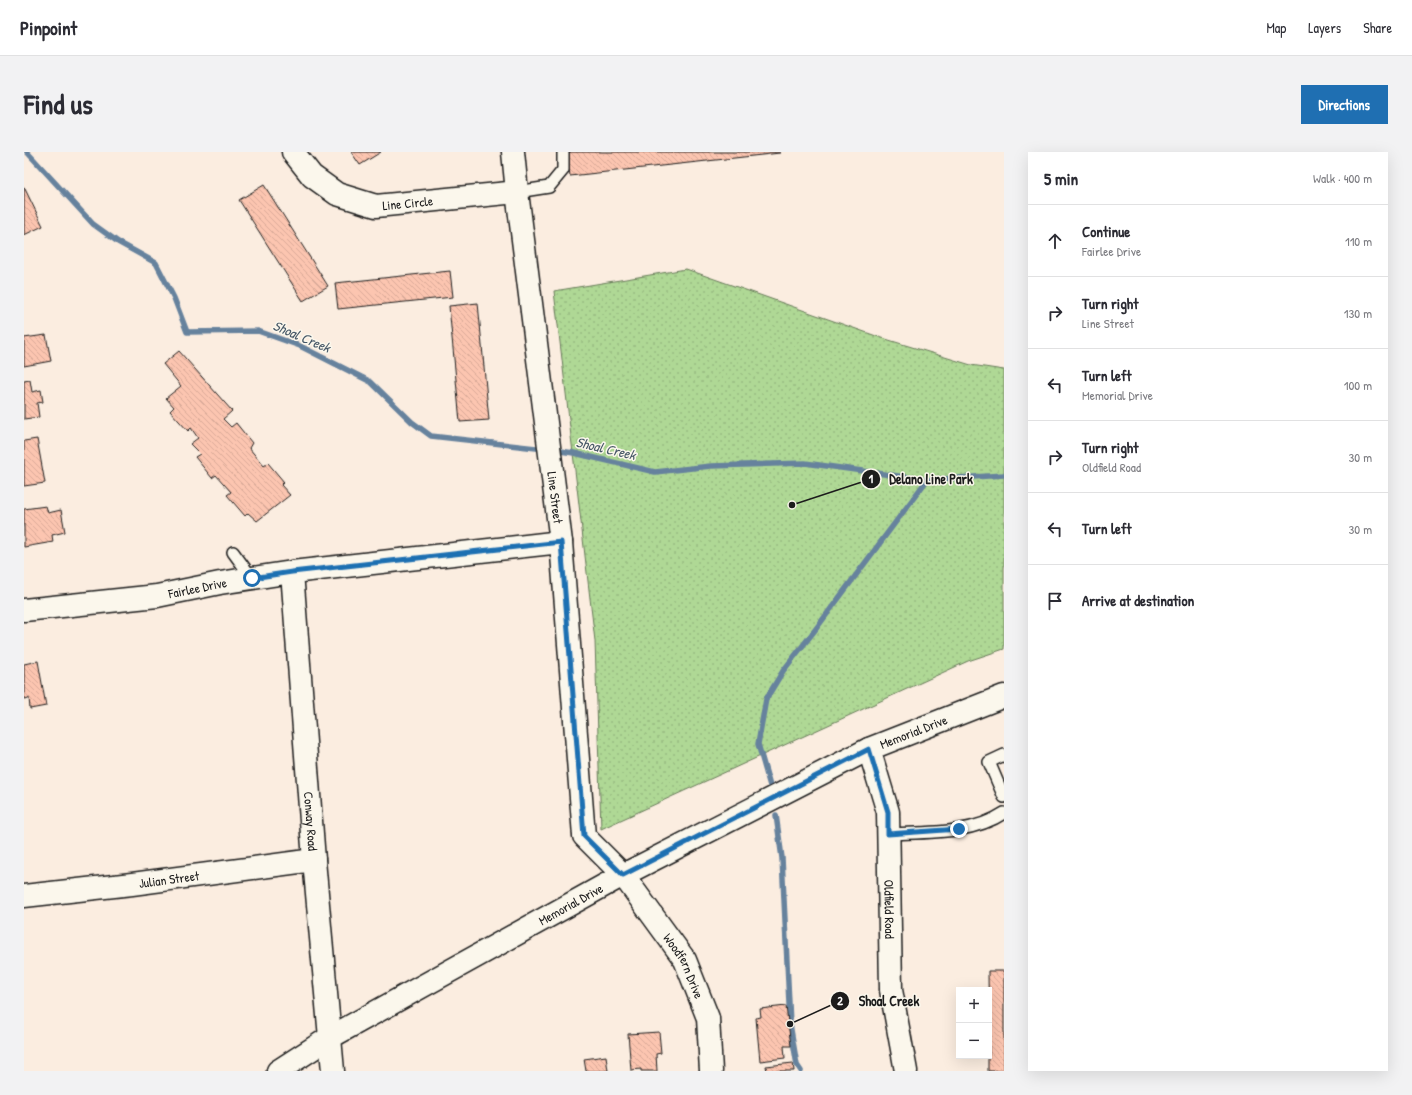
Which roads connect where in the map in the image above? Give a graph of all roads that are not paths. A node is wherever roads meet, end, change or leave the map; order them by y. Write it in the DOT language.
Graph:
graph roads {
  1 [pos="293,152"];
  2 [pos="513,152"];
  3 [pos="562,152"];
  4 [pos="517,192"];
  5 [pos="561,542"];
  6 [pos="233,552"];
  7 [pos="292,572"];
  8 [pos="252,578"];
  9 [pos="24,610"];
  10 [pos="1004,696"];
  11 [pos="869,749"];
  12 [pos="1004,755"];
  13 [pos="1004,796"];
  14 [pos="1004,813"];
  15 [pos="888,834"];
  16 [pos="314,860"];
  17 [pos="623,875"];
  18 [pos="24,896"];
  19 [pos="330,1038"];
  20 [pos="278,1071"];
  21 [pos="333,1071"];
  22 [pos="711,1071"];
  23 [pos="906,1071"];
  1 -- 4 [label="street, Line Circle"];
  2 -- 4 [label="street, Line Street"];
  3 -- 4 [label="lane"];
  4 -- 5 [label="street, Line Street"];
  5 -- 7 [label="street, Fairlee Drive"];
  5 -- 17 [label="street, Line Street"];
  6 -- 8 [label="lane"];
  7 -- 8 [label="street, Fairlee Drive"];
  7 -- 16 [label="street, Conway Road"];
  8 -- 9 [label="street, Fairlee Drive"];
  10 -- 11 [label="street, Memorial Drive"];
  11 -- 15 [label="street, Oldfield Road"];
  11 -- 17 [label="street, Memorial Drive"];
  12 -- 13 [label="lane"];
  14 -- 15 [label="lane"];
  15 -- 23 [label="street, Oldfield Road"];
  16 -- 18 [label="street, Julian Street"];
  16 -- 19 [label="street, Conway Road"];
  17 -- 19 [label="street, Memorial Drive"];
  17 -- 22 [label="street, Woodfern Drive"];
  19 -- 20 [label="street, Memorial Drive"];
  19 -- 21 [label="street, Conway Road"];
}
